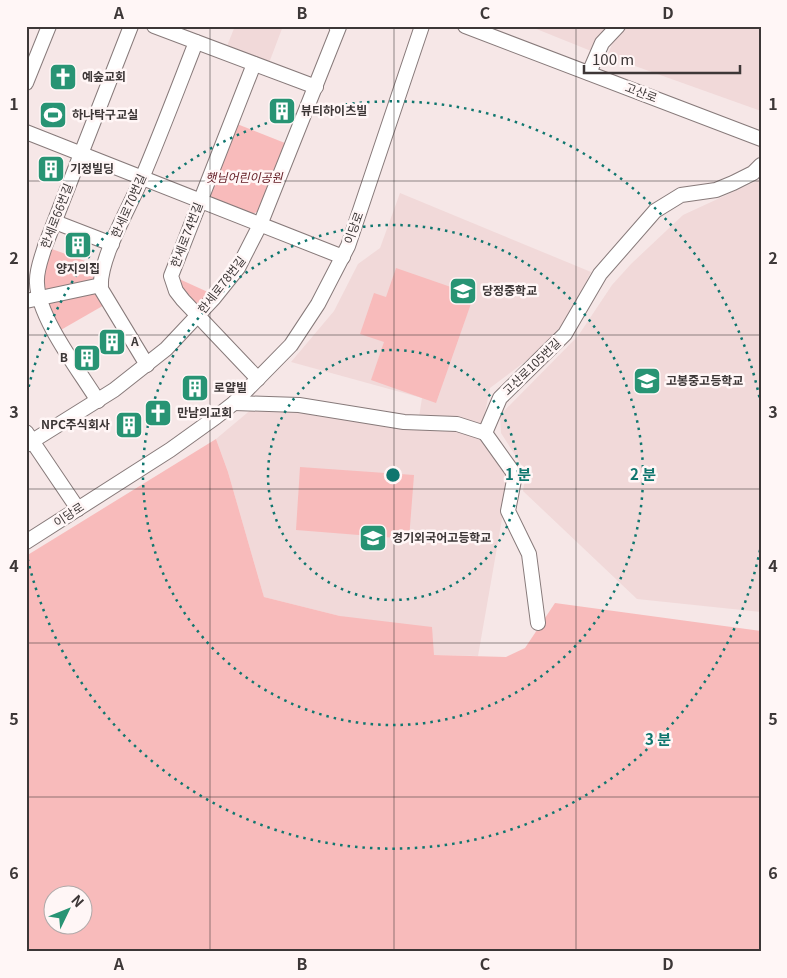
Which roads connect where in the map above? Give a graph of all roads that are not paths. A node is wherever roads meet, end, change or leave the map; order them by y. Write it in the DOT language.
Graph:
graph roads {
  1 [pos="49,26"];
  2 [pos="131,26"];
  3 [pos="154,26"];
  4 [pos="422,26"];
  5 [pos="465,26"];
  6 [pos="618,26"];
  7 [pos="338,27"];
  8 [pos="484,30"];
  9 [pos="196,42"];
  10 [pos="254,64"];
  11 [pos="589,73"];
  12 [pos="26,84"];
  13 [pos="316,88"];
  14 [pos="26,132"];
  15 [pos="761,140"];
  16 [pos="81,154"];
  17 [pos="761,165"];
  18 [pos="142,178"];
  19 [pos="200,201"];
  20 [pos="55,222"];
  21 [pos="260,225"];
  22 [pos="112,244"];
  23 [pos="343,257"];
  24 [pos="101,286"];
  25 [pos="33,300"];
  26 [pos="197,317"];
  27 [pos="147,365"];
  28 [pos="258,379"];
  29 [pos="98,401"];
  30 [pos="234,403"];
  31 [pos="485,433"];
  32 [pos="28,440"];
  33 [pos="78,509"];
  34 [pos="26,542"];
  35 [pos="538,623"];
  1 -- 12 [label="street"];
  2 -- 16 [label="street, 한세로66번길"];
  3 -- 9 [label="street"];
  4 -- 23 [label="street, 이당로"];
  5 -- 8 [label="street, 고산로"];
  6 -- 11 [label="street"];
  7 -- 13 [label="street, 한세로78번길"];
  8 -- 11 [label="street, 고산로"];
  9 -- 10 [label="street"];
  9 -- 18 [label="street, 한세로70번길"];
  10 -- 13 [label="street"];
  10 -- 19 [label="street, 한세로74번길"];
  11 -- 15 [label="street, 고산로"];
  13 -- 21 [label="street, 한세로78번길"];
  14 -- 16 [label="street"];
  16 -- 18 [label="street"];
  16 -- 20 [label="street, 한세로66번길"];
  17 -- 31 [label="street, 고산로105번길"];
  18 -- 19 [label="street"];
  18 -- 22 [label="street, 한세로70번길"];
  19 -- 21 [label="street"];
  19 -- 26 [label="street, 한세로74번길"];
  20 -- 22 [label="street"];
  20 -- 25 [label="street, 한세로66번길"];
  21 -- 23 [label="street"];
  21 -- 26 [label="street, 한세로78번길"];
  22 -- 24 [label="street, 한세로70번길"];
  23 -- 28 [label="street, 이당로"];
  24 -- 25 [label="street"];
  24 -- 27 [label="street"];
  25 -- 29 [label="street, 한세로66번길"];
  26 -- 27 [label="street, 한세로78번길"];
  26 -- 28 [label="street, 한세로74번길"];
  27 -- 29 [label="street, 한세로78번길"];
  28 -- 30 [label="street, 이당로"];
  29 -- 32 [label="street, 한세로78번길"];
  30 -- 31 [label="street"];
  30 -- 33 [label="street, 이당로"];
  31 -- 35 [label="street"];
  32 -- 33 [label="street"];
  33 -- 34 [label="street, 이당로"];
}
